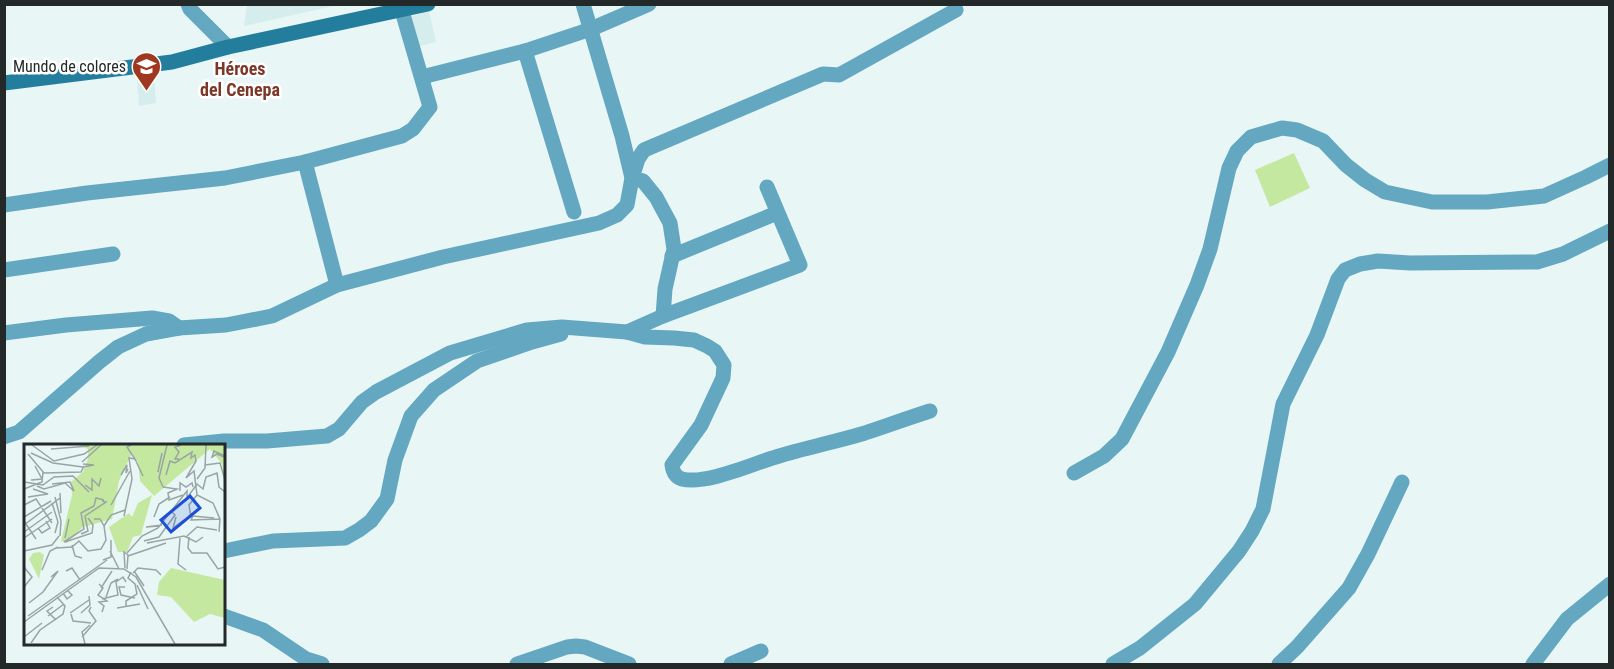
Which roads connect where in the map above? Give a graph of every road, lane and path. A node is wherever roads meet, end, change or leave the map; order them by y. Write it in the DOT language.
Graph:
graph roads {
  1 [pos="188,4"];
  2 [pos="428,4"];
  3 [pos="583,4"];
  4 [pos="650,4"];
  5 [pos="956,10"];
  6 [pos="402,11"];
  7 [pos="591,28"];
  8 [pos="228,47"];
  9 [pos="525,51"];
  10 [pos="422,77"];
  11 [pos="4,83"];
  12 [pos="305,162"];
  13 [pos="1610,165"];
  14 [pos="632,178"];
  15 [pos="767,187"];
  16 [pos="4,205"];
  17 [pos="574,212"];
  18 [pos="777,213"];
  19 [pos="1610,231"];
  20 [pos="113,254"];
  21 [pos="672,256"];
  22 [pos="4,270"];
  23 [pos="337,285"];
  24 [pos="663,316"];
  25 [pos="179,328"];
  26 [pos="584,328"];
  27 [pos="627,332"];
  28 [pos="4,333"];
  29 [pos="930,411"];
  30 [pos="4,437"];
  31 [pos="194,444"];
  32 [pos="1074,473"];
  33 [pos="1402,482"];
  34 [pos="225,551"];
  35 [pos="1610,584"];
  36 [pos="225,616"];
  37 [pos="761,651"];
  38 [pos="322,664"];
  39 [pos="517,664"];
  40 [pos="629,664"];
  41 [pos="731,664"];
  42 [pos="1113,664"];
  43 [pos="1279,664"];
  44 [pos="1533,664"];
  1 -- 8 [label="street"];
  2 -- 6 [label="main road"];
  3 -- 7 [label="street"];
  4 -- 7 [label="street"];
  5 -- 14 [label="street"];
  6 -- 8 [label="main road"];
  6 -- 10 [label="street"];
  7 -- 9 [label="street"];
  7 -- 14 [label="street"];
  8 -- 11 [label="main road"];
  9 -- 10 [label="street"];
  9 -- 17 [label="street"];
  10 -- 12 [label="street"];
  12 -- 16 [label="street"];
  12 -- 23 [label="street"];
  13 -- 32 [label="street"];
  14 -- 21 [label="street"];
  14 -- 23 [label="street"];
  15 -- 18 [label="street"];
  18 -- 21 [label="street"];
  18 -- 24 [label="street"];
  19 -- 42 [label="street"];
  20 -- 22 [label="street"];
  21 -- 24 [label="street"];
  23 -- 25 [label="street"];
  24 -- 27 [label="street"];
  25 -- 28 [label="street"];
  25 -- 30 [label="street"];
  26 -- 27 [label="street"];
  26 -- 31 [label="street"];
  26 -- 34 [label="street"];
  27 -- 29 [label="street"];
  33 -- 43 [label="street"];
  35 -- 44 [label="street"];
  36 -- 38 [label="street"];
  37 -- 41 [label="street"];
  39 -- 40 [label="street"];
}
